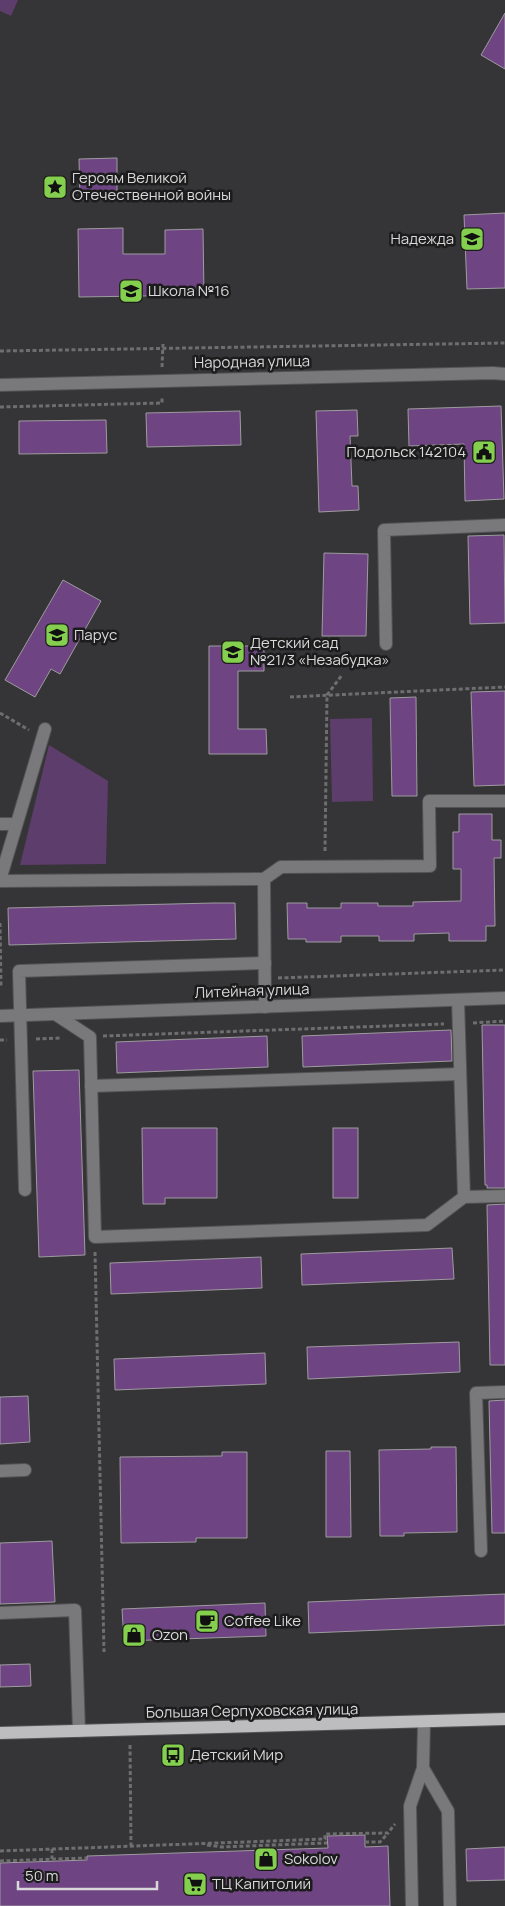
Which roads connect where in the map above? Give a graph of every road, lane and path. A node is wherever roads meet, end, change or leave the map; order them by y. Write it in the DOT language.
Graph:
graph roads {
  1 [pos="505,342"];
  2 [pos="0,351"];
  3 [pos="505,374"];
  4 [pos="0,385"];
  5 [pos="505,525"];
  6 [pos="386,644"];
  7 [pos="342,674"];
  8 [pos="505,686"];
  9 [pos="327,695"];
  10 [pos="290,697"];
  11 [pos="0,713"];
  12 [pos="44,734"];
  13 [pos="505,801"];
  14 [pos="0,824"];
  15 [pos="16,824"];
  16 [pos="325,867"];
  17 [pos="264,879"];
  18 [pos="0,881"];
  19 [pos="0,923"];
  20 [pos="266,963"];
  21 [pos="1,988"];
  22 [pos="505,998"];
  23 [pos="458,1000"];
  24 [pos="265,1007"];
  25 [pos="55,1014"];
  26 [pos="22,1015"];
  27 [pos="0,1016"];
  28 [pos="505,1021"];
  29 [pos="458,1023"];
  30 [pos="90,1037"];
  31 [pos="22,1039"];
  32 [pos="0,1040"];
  33 [pos="460,1074"];
  34 [pos="91,1086"];
  35 [pos="25,1190"];
  36 [pos="505,1196"];
  37 [pos="464,1198"];
  38 [pos="95,1237"];
  39 [pos="505,1392"];
  40 [pos="25,1470"];
  41 [pos="0,1471"];
  42 [pos="480,1551"];
  43 [pos="0,1613"];
  44 [pos="104,1652"];
  45 [pos="505,1719"];
  46 [pos="424,1723"];
  47 [pos="79,1731"];
  48 [pos="0,1733"];
  49 [pos="130,1744"];
  50 [pos="423,1768"];
  51 [pos="410,1806"];
  52 [pos="388,1832"];
  53 [pos="365,1842"];
  54 [pos="198,1844"];
  55 [pos="327,1844"];
  56 [pos="131,1846"];
  57 [pos="52,1849"];
  58 [pos="0,1851"];
  59 [pos="87,1858"];
  60 [pos="52,1859"];
  61 [pos="0,1861"];
  62 [pos="412,1906"];
  63 [pos="450,1906"];
  1 -- 2 [label="path"];
  3 -- 4 [label="street, Народная улица"];
  5 -- 6 [label="street"];
  7 -- 9 [label="path"];
  8 -- 9 [label="path"];
  9 -- 10 [label="path"];
  9 -- 16 [label="path"];
  11 -- 12 [label="path"];
  12 -- 15 [label="street"];
  13 -- 16 [label="street"];
  14 -- 15 [label="street"];
  15 -- 18 [label="street"];
  16 -- 17 [label="street"];
  17 -- 18 [label="street"];
  17 -- 20 [label="street"];
  19 -- 21 [label="path"];
  20 -- 24 [label="street"];
  20 -- 26 [label="street"];
  22 -- 23 [label="street, Литейная улица"];
  23 -- 24 [label="street, Литейная улица"];
  23 -- 29 [label="street"];
  24 -- 25 [label="street, Литейная улица"];
  25 -- 26 [label="street, Литейная улица"];
  25 -- 30 [label="street"];
  26 -- 27 [label="street, Литейная улица"];
  26 -- 31 [label="street"];
  28 -- 29 [label="path"];
  29 -- 30 [label="path"];
  29 -- 33 [label="street"];
  30 -- 31 [label="path"];
  30 -- 34 [label="street"];
  31 -- 32 [label="path"];
  31 -- 35 [label="street"];
  33 -- 34 [label="street"];
  33 -- 37 [label="street"];
  34 -- 38 [label="street"];
  36 -- 37 [label="street"];
  37 -- 38 [label="street"];
  38 -- 44 [label="path"];
  39 -- 42 [label="street"];
  40 -- 41 [label="street"];
  43 -- 47 [label="street"];
  45 -- 46 [label="main road, Большая Серпуховская улица"];
  46 -- 47 [label="main road, Большая Серпуховская улица"];
  46 -- 50 [label="street"];
  47 -- 48 [label="main road, Большая Серпуховская улица"];
  49 -- 56 [label="path"];
  50 -- 51 [label="street"];
  50 -- 63 [label="street"];
  51 -- 52 [label="path"];
  51 -- 62 [label="street"];
  52 -- 53 [label="path"];
  52 -- 54 [label="path"];
  54 -- 55 [label="path"];
  54 -- 56 [label="path"];
  56 -- 57 [label="path"];
  57 -- 58 [label="path"];
  57 -- 60 [label="path"];
  59 -- 60 [label="path"];
  60 -- 61 [label="path"];
}
